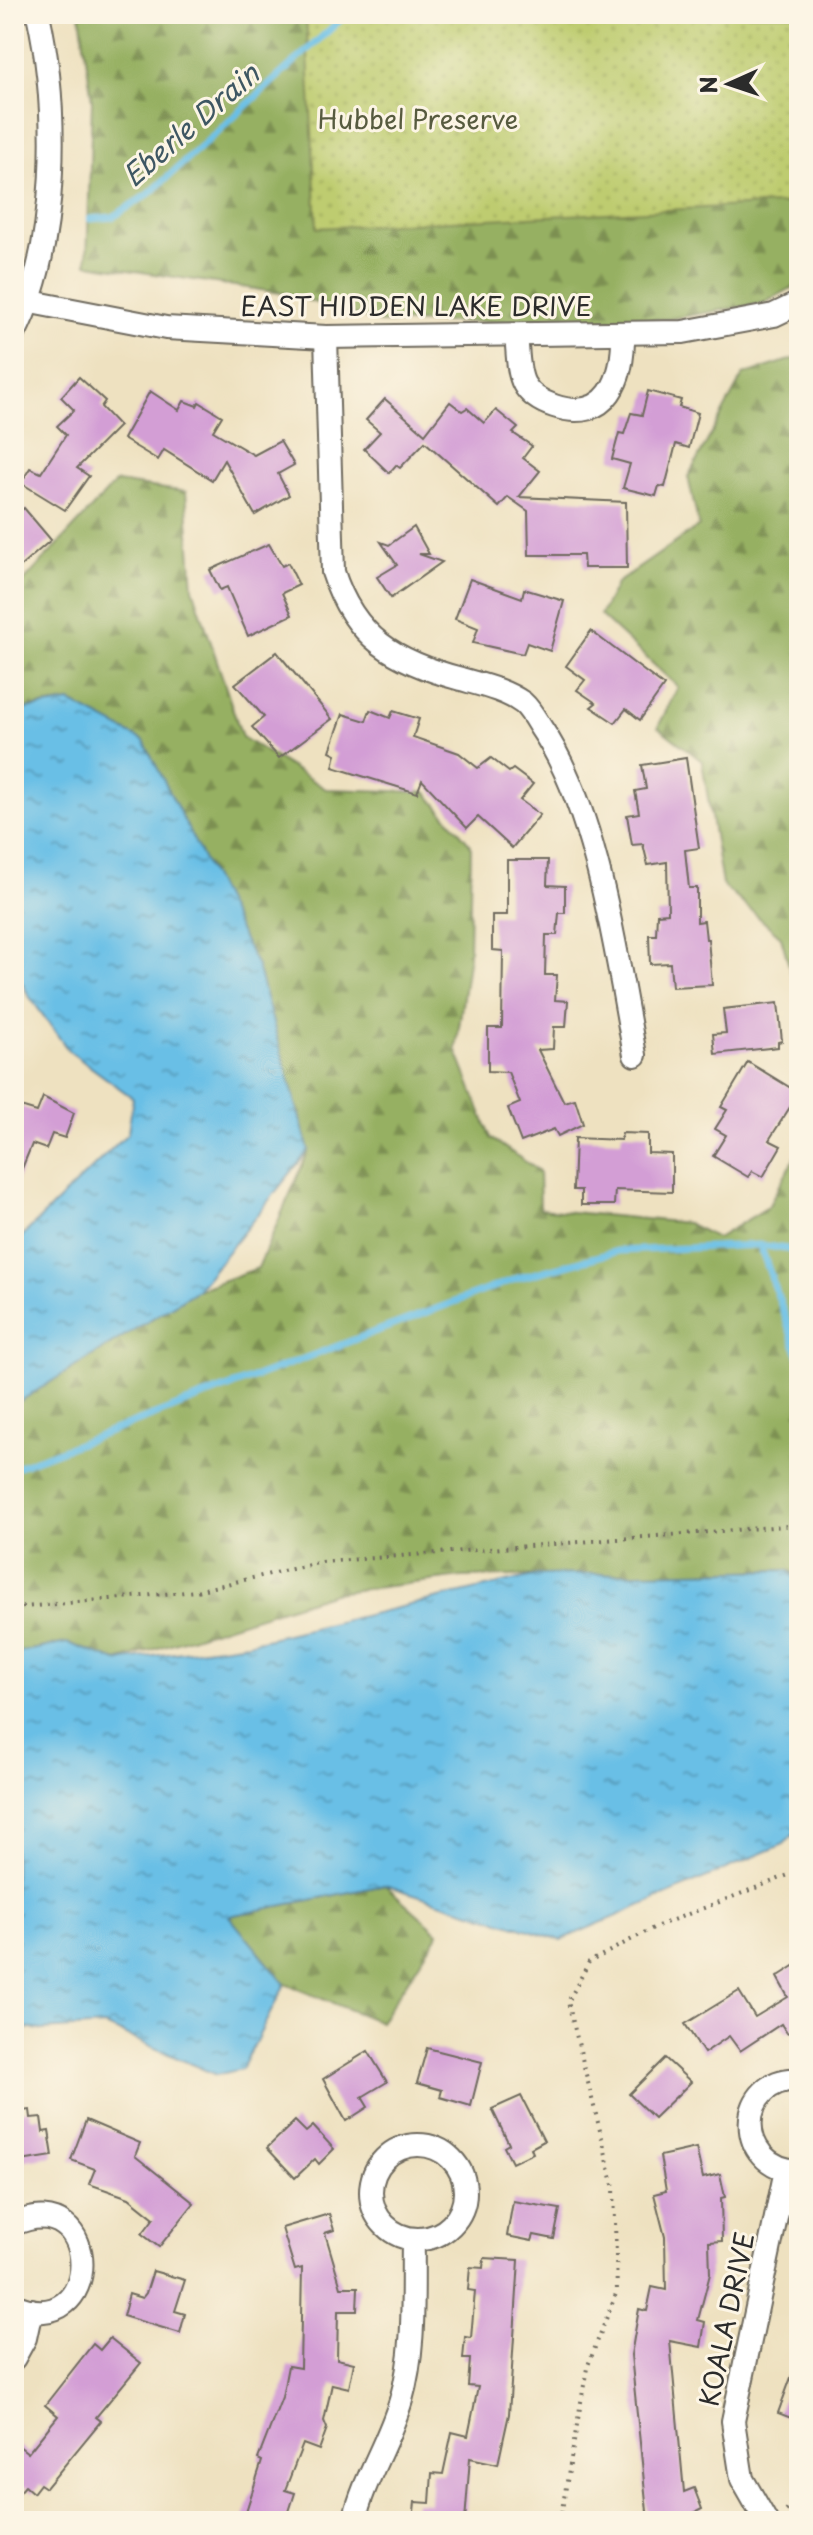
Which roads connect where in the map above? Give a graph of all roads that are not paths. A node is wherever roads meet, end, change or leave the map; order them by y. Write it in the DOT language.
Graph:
graph roads {
  1 [pos="38,14"];
  2 [pos="31,302"];
  3 [pos="799,303"];
  4 [pos="623,333"];
  5 [pos="14,334"];
  6 [pos="516,335"];
  7 [pos="326,337"];
  8 [pos="635,1055"];
  9 [pos="799,2080"];
  10 [pos="792,2171"];
  11 [pos="14,2224"];
  12 [pos="413,2239"];
  13 [pos="23,2307"];
  14 [pos="14,2358"];
  15 [pos="354,2521"];
  16 [pos="766,2521"];
  1 -- 2 [label="street"];
  2 -- 5 [label="street"];
  2 -- 7 [label="street, EAST HIDDEN LAKE DRIVE"];
  3 -- 4 [label="street, EAST HIDDEN LAKE DRIVE"];
  4 -- 6 [label="street, EAST HIDDEN LAKE DRIVE"];
  4 -- 6 [label="street"];
  6 -- 7 [label="street, EAST HIDDEN LAKE DRIVE"];
  7 -- 8 [label="street"];
  9 -- 10 [label="street, KOALA DRIVE"];
  10 -- 16 [label="street, KOALA DRIVE"];
  11 -- 13 [label="street"];
  12 -- 12 [label="street"];
  12 -- 15 [label="street"];
  13 -- 14 [label="street"];
}
